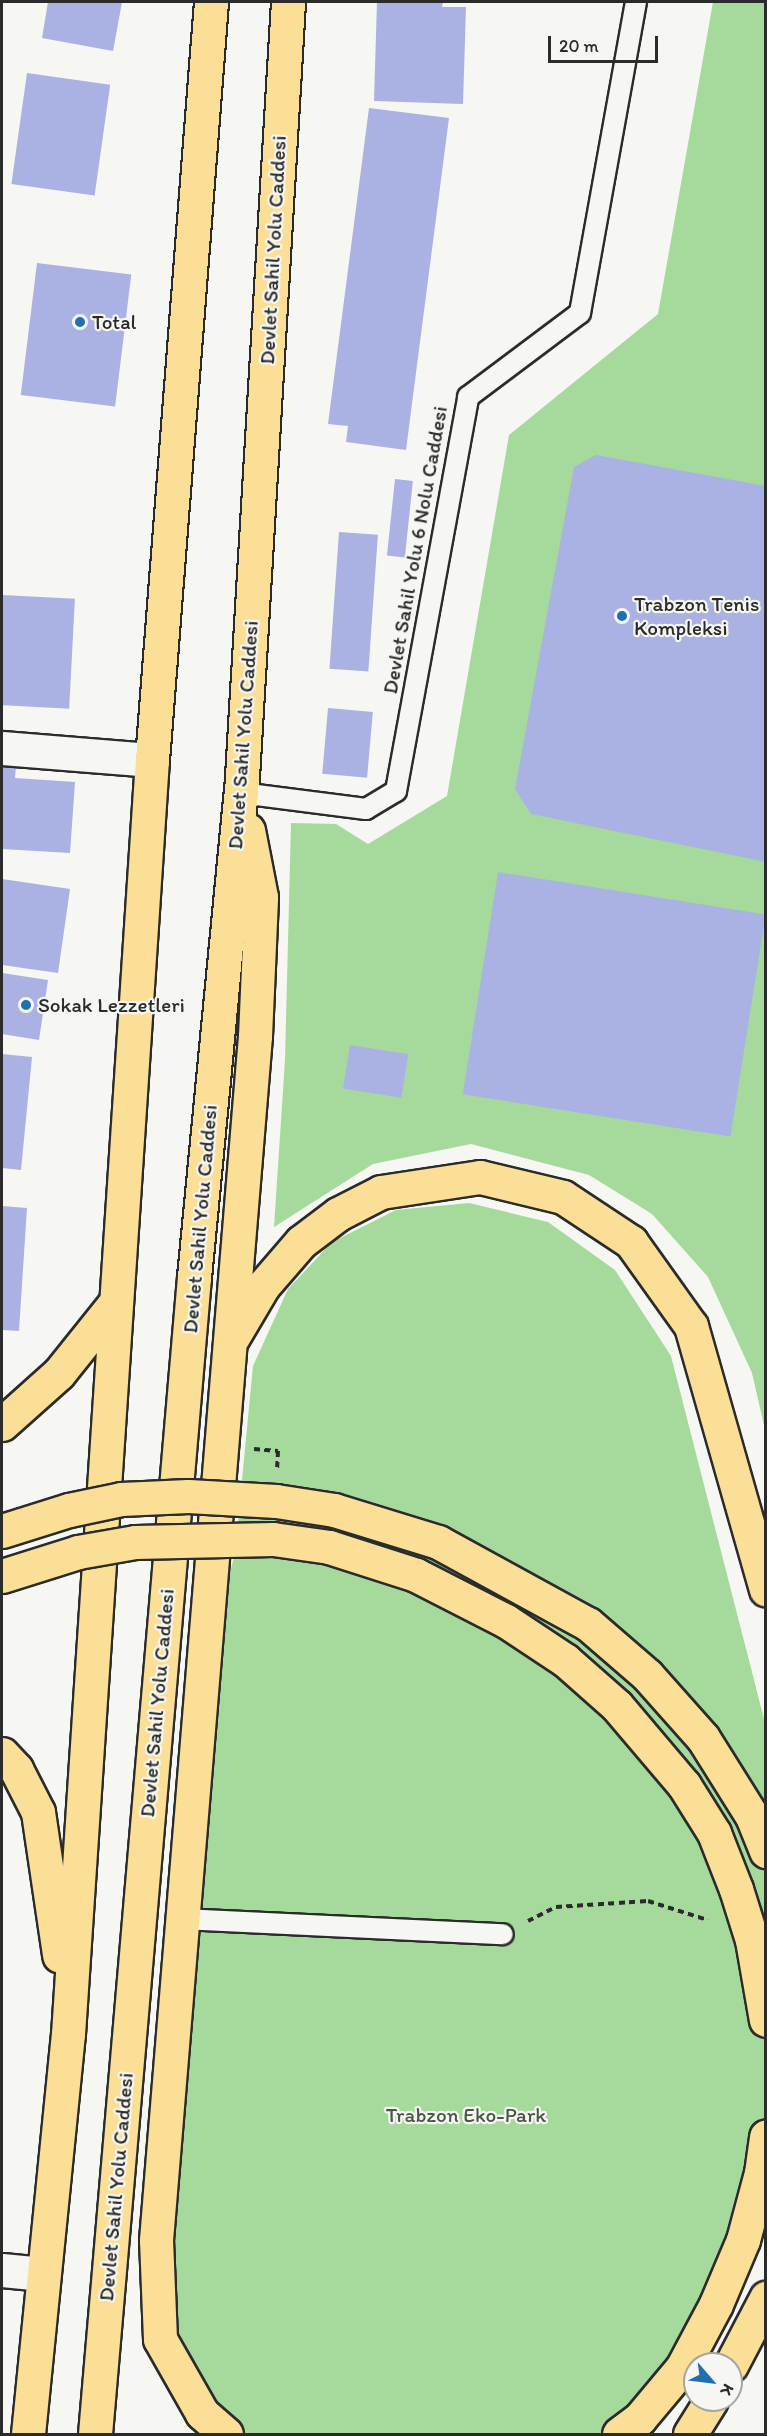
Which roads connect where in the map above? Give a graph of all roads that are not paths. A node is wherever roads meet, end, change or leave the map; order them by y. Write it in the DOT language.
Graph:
graph roads {
  1 [pos="211,2"];
  2 [pos="288,2"];
  3 [pos="636,2"];
  4 [pos="2,748"];
  5 [pos="152,760"];
  6 [pos="241,793"];
  7 [pos="115,1303"];
  8 [pos="233,1337"];
  9 [pos="2,1424"];
  10 [pos="2,1531"];
  11 [pos="2,1576"];
  12 [pos="765,1590"];
  13 [pos="2,1754"];
  14 [pos="765,1851"];
  15 [pos="181,1919"];
  16 [pos="503,1934"];
  17 [pos="765,2020"];
  18 [pos="69,2034"];
  19 [pos="765,2136"];
  20 [pos="2,2270"];
  21 [pos="43,2274"];
  22 [pos="765,2298"];
  23 [pos="738,2352"];
  24 [pos="704,2412"];
  25 [pos="28,2434"];
  26 [pos="95,2434"];
  27 [pos="226,2434"];
  28 [pos="619,2434"];
  29 [pos="690,2434"];
  1 -- 5 [label="main road"];
  2 -- 6 [label="main road, Devlet Sahil Yolu Caddesi"];
  3 -- 6 [label="lane, Devlet Sahil Yolu 6 Nolu Caddesi"];
  4 -- 5 [label="street"];
  5 -- 7 [label="main road"];
  6 -- 8 [label="main road"];
  6 -- 26 [label="main road, Devlet Sahil Yolu Caddesi"];
  7 -- 9 [label="main road"];
  7 -- 18 [label="main road"];
  8 -- 12 [label="main road"];
  8 -- 15 [label="main road"];
  10 -- 14 [label="main road, bridge"];
  11 -- 17 [label="main road, bridge"];
  13 -- 18 [label="main road"];
  15 -- 16 [label="lane"];
  15 -- 27 [label="main road"];
  18 -- 21 [label="main road"];
  19 -- 28 [label="main road"];
  20 -- 21 [label="street"];
  21 -- 25 [label="main road"];
  22 -- 23 [label="main road"];
  24 -- 29 [label="main road"];
}
